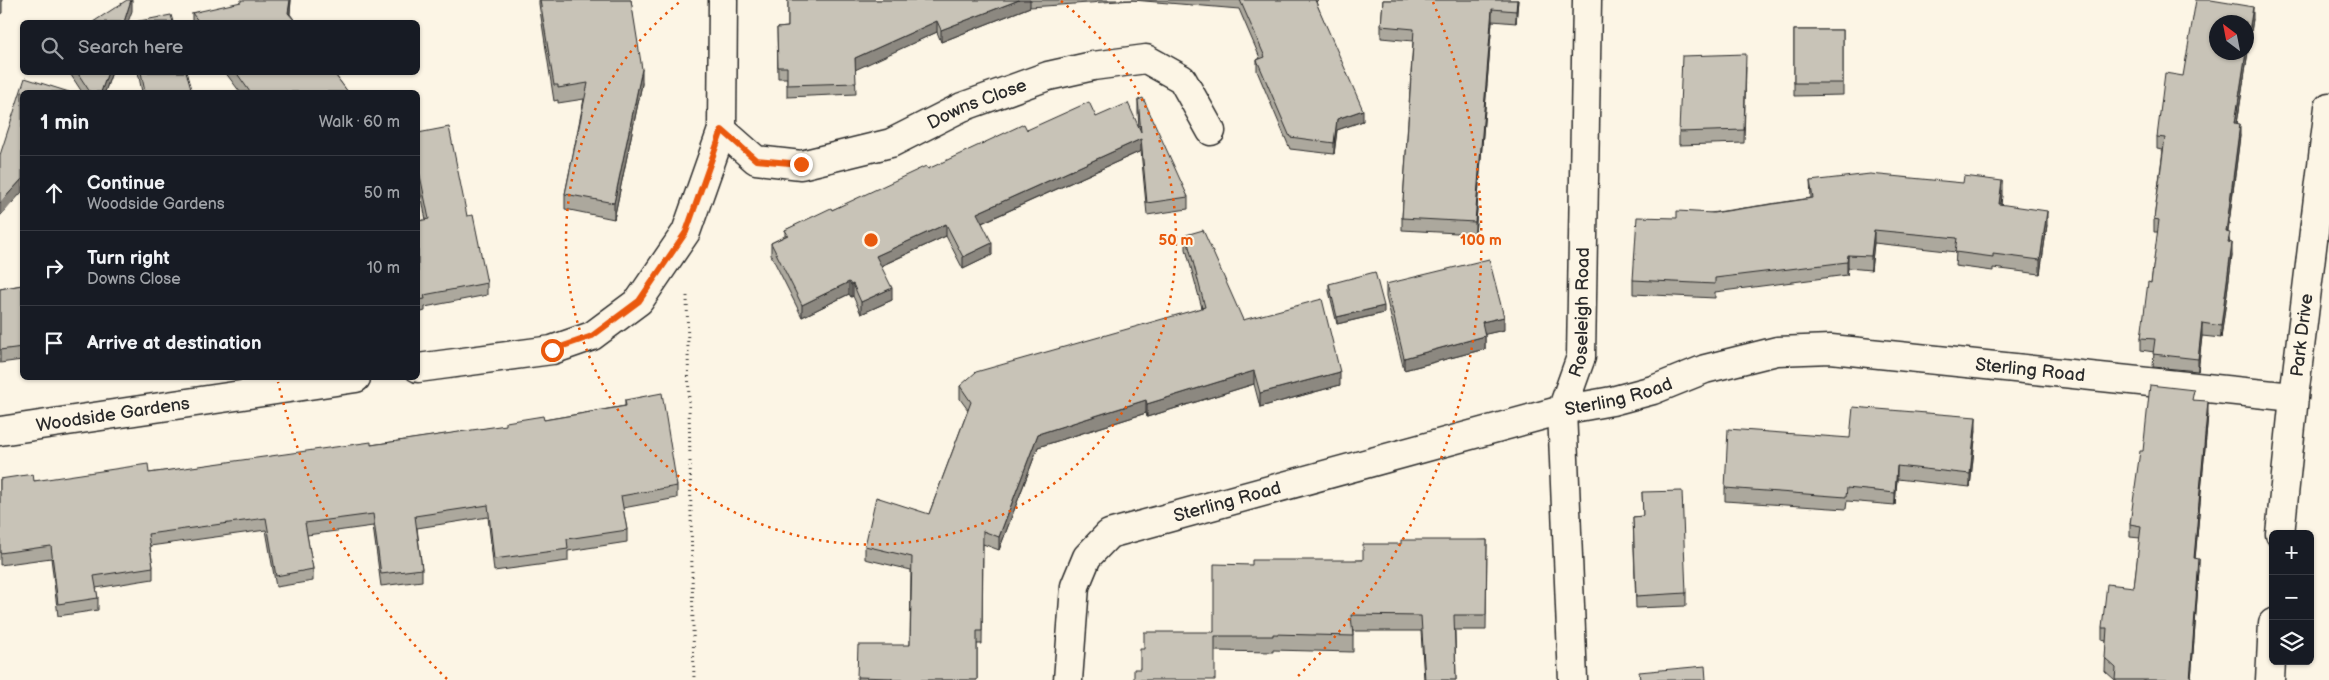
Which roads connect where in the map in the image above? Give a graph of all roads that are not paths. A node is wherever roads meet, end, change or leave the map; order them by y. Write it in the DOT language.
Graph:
graph roads {
  1 [pos="723,0"];
  2 [pos="1587,0"];
  3 [pos="2329,107"];
  4 [pos="722,130"];
  5 [pos="1211,131"];
  6 [pos="2326,140"];
  7 [pos="420,368"];
  8 [pos="326,380"];
  9 [pos="222,387"];
  10 [pos="2294,397"];
  11 [pos="1562,410"];
  12 [pos="0,431"];
  13 [pos="2280,530"];
  14 [pos="2271,665"];
  15 [pos="1068,680"];
  16 [pos="1573,680"];
  17 [pos="2270,680"];
  1 -- 4 [label="street"];
  2 -- 11 [label="street, Roseleigh Road"];
  3 -- 6 [label="street, Park Drive"];
  4 -- 5 [label="street, Downs Close"];
  4 -- 7 [label="street"];
  6 -- 10 [label="street, Park Drive"];
  8 -- 9 [label="street, Woodside Gardens"];
  9 -- 12 [label="street, Woodside Gardens"];
  10 -- 11 [label="street, Sterling Road"];
  10 -- 13 [label="street, Park Drive"];
  11 -- 15 [label="street, Sterling Road"];
  11 -- 16 [label="street, Roseleigh Road"];
  14 -- 17 [label="street"];
}
